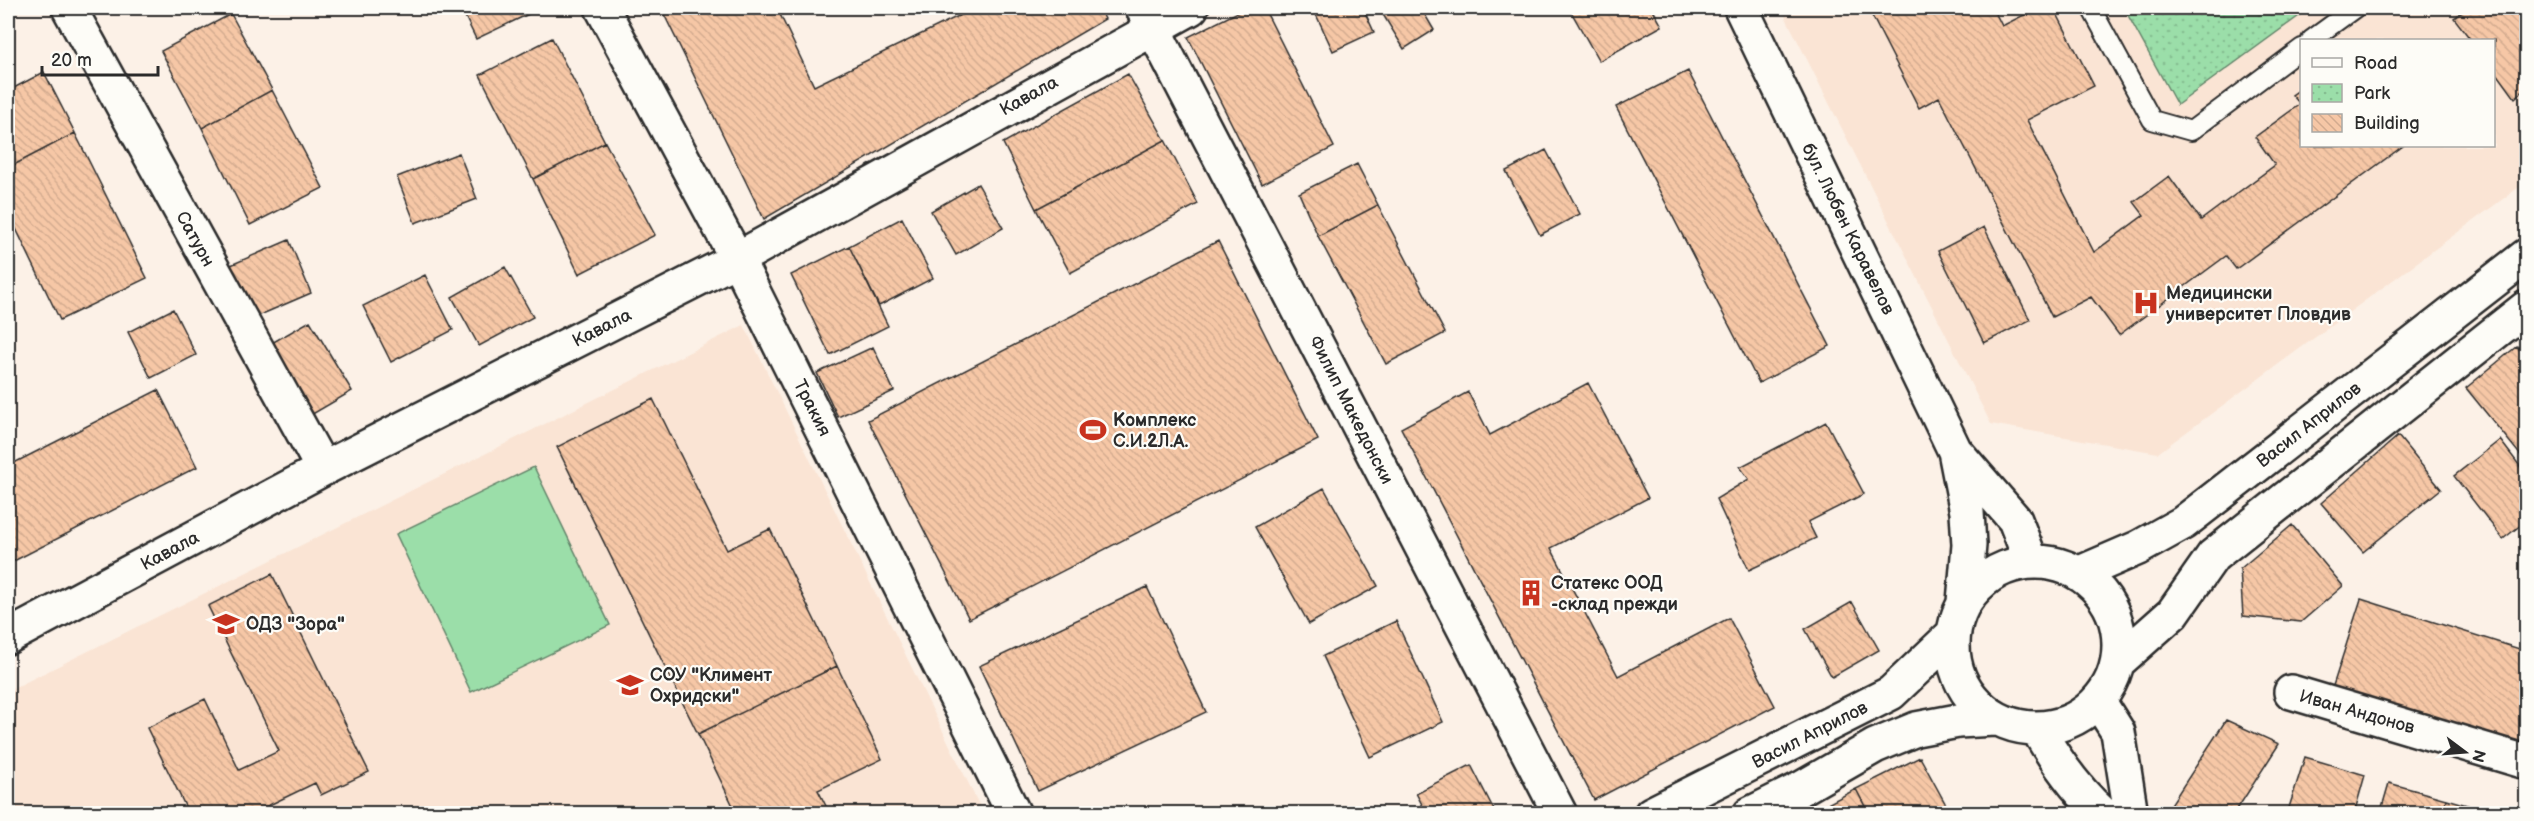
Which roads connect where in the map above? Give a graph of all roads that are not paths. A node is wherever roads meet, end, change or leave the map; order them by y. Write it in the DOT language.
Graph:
graph roads {
  1 [pos="69,8"];
  2 [pos="602,8"];
  3 [pos="1191,8"];
  4 [pos="1742,8"];
  5 [pos="2091,8"];
  6 [pos="2355,8"];
  7 [pos="1147,17"];
  8 [pos="2312,39"];
  9 [pos="2300,49"];
  10 [pos="2526,256"];
  11 [pos="737,259"];
  12 [pos="2526,308"];
  13 [pos="1955,451"];
  14 [pos="323,469"];
  15 [pos="2031,561"];
  16 [pos="2080,573"];
  17 [pos="1964,602"];
  18 [pos="1952,635"];
  19 [pos="8,637"];
  20 [pos="2119,661"];
  21 [pos="2291,692"];
  22 [pos="2099,702"];
  23 [pos="1995,719"];
  24 [pos="2038,730"];
  25 [pos="2526,762"];
  26 [pos="1014,813"];
  27 [pos="1560,813"];
  28 [pos="1651,813"];
  29 [pos="1750,813"];
  30 [pos="2103,813"];
  31 [pos="2131,813"];
  1 -- 14 [label="street, Сатурн"];
  2 -- 11 [label="street, Тракия"];
  3 -- 7 [label="street, Кавала"];
  4 -- 13 [label="street, бул. Любен Каравелов"];
  5 -- 9 [label="lane"];
  6 -- 8 [label="lane"];
  7 -- 11 [label="street, Кавала"];
  7 -- 27 [label="street, Филип Македонски"];
  10 -- 16 [label="street, Васил Априлов"];
  11 -- 14 [label="street, Кавала"];
  11 -- 26 [label="street, Тракия"];
  12 -- 20 [label="street"];
  13 -- 15 [label="street, бул. Любен Каравелов"];
  13 -- 17 [label="street, бул. Любен Каравелов"];
  14 -- 19 [label="street, Кавала"];
  15 -- 16 [label="street"];
  15 -- 17 [label="street"];
  16 -- 20 [label="street"];
  17 -- 18 [label="street"];
  18 -- 23 [label="street"];
  18 -- 28 [label="street, Васил Априлов"];
  20 -- 22 [label="street"];
  21 -- 25 [label="street, Иван Андонов"];
  22 -- 24 [label="street"];
  22 -- 31 [label="street"];
  23 -- 24 [label="street"];
  23 -- 29 [label="street"];
  24 -- 30 [label="street"];
}
